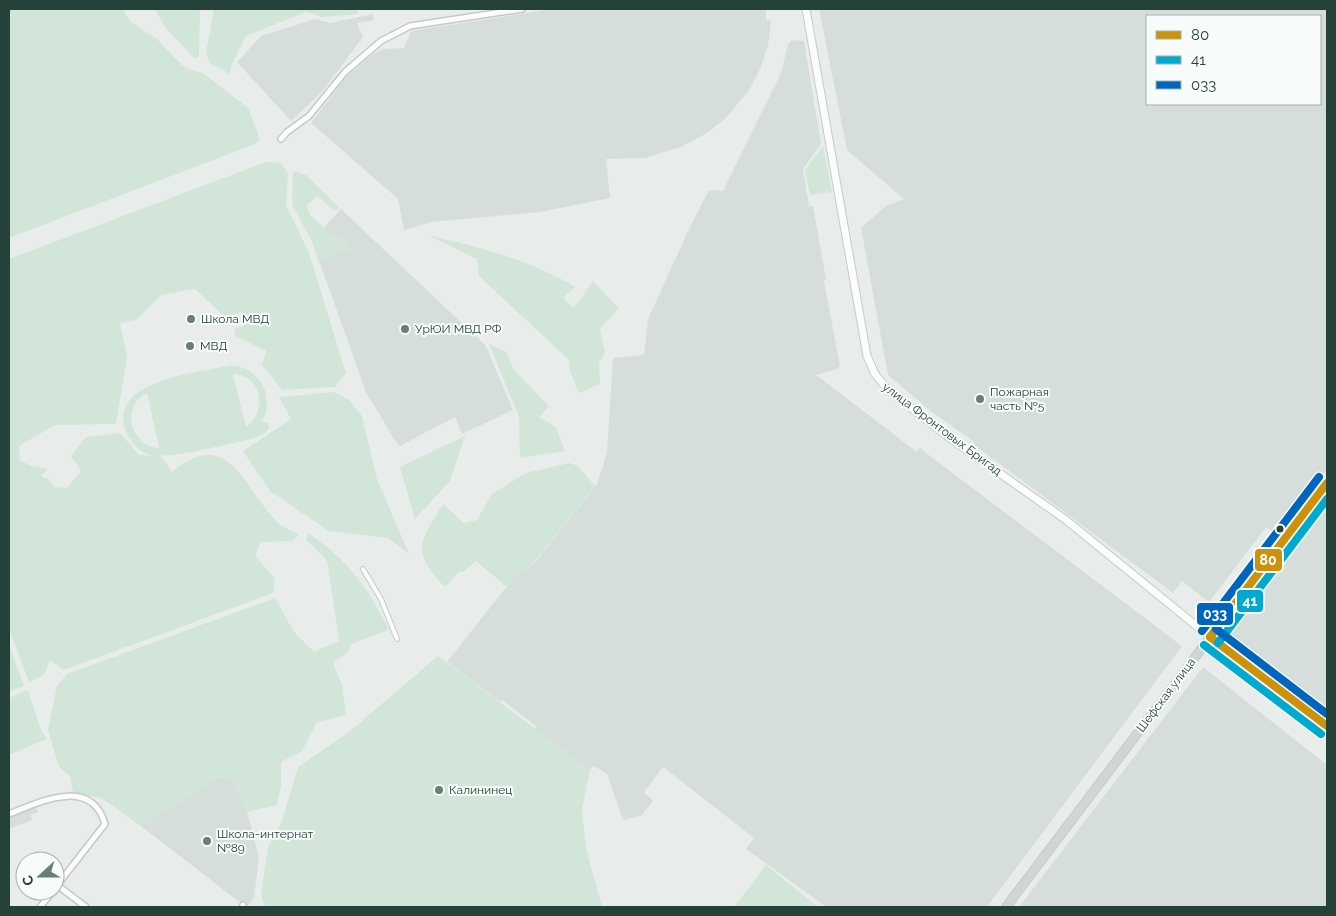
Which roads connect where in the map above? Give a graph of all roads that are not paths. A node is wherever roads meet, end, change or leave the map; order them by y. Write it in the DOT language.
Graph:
graph roads {
  1 [pos="522,9"];
  2 [pos="806,9"];
  3 [pos="281,139"];
  4 [pos="1327,482"];
  5 [pos="363,569"];
  6 [pos="1210,637"];
  7 [pos="397,639"];
  8 [pos="1327,726"];
  9 [pos="9,814"];
  10 [pos="65,875"];
  11 [pos="65,894"];
  12 [pos="86,907"];
  13 [pos="1006,907"];
  1 -- 3 [label="street"];
  2 -- 6 [label="main road, улица Фронтовых Бригад"];
  4 -- 6 [label="main road, Шефская улица"];
  5 -- 7 [label="street"];
  6 -- 8 [label="main road"];
  6 -- 13 [label="main road, Шефская улица"];
  9 -- 10 [label="street"];
  11 -- 12 [label="street"];
}
